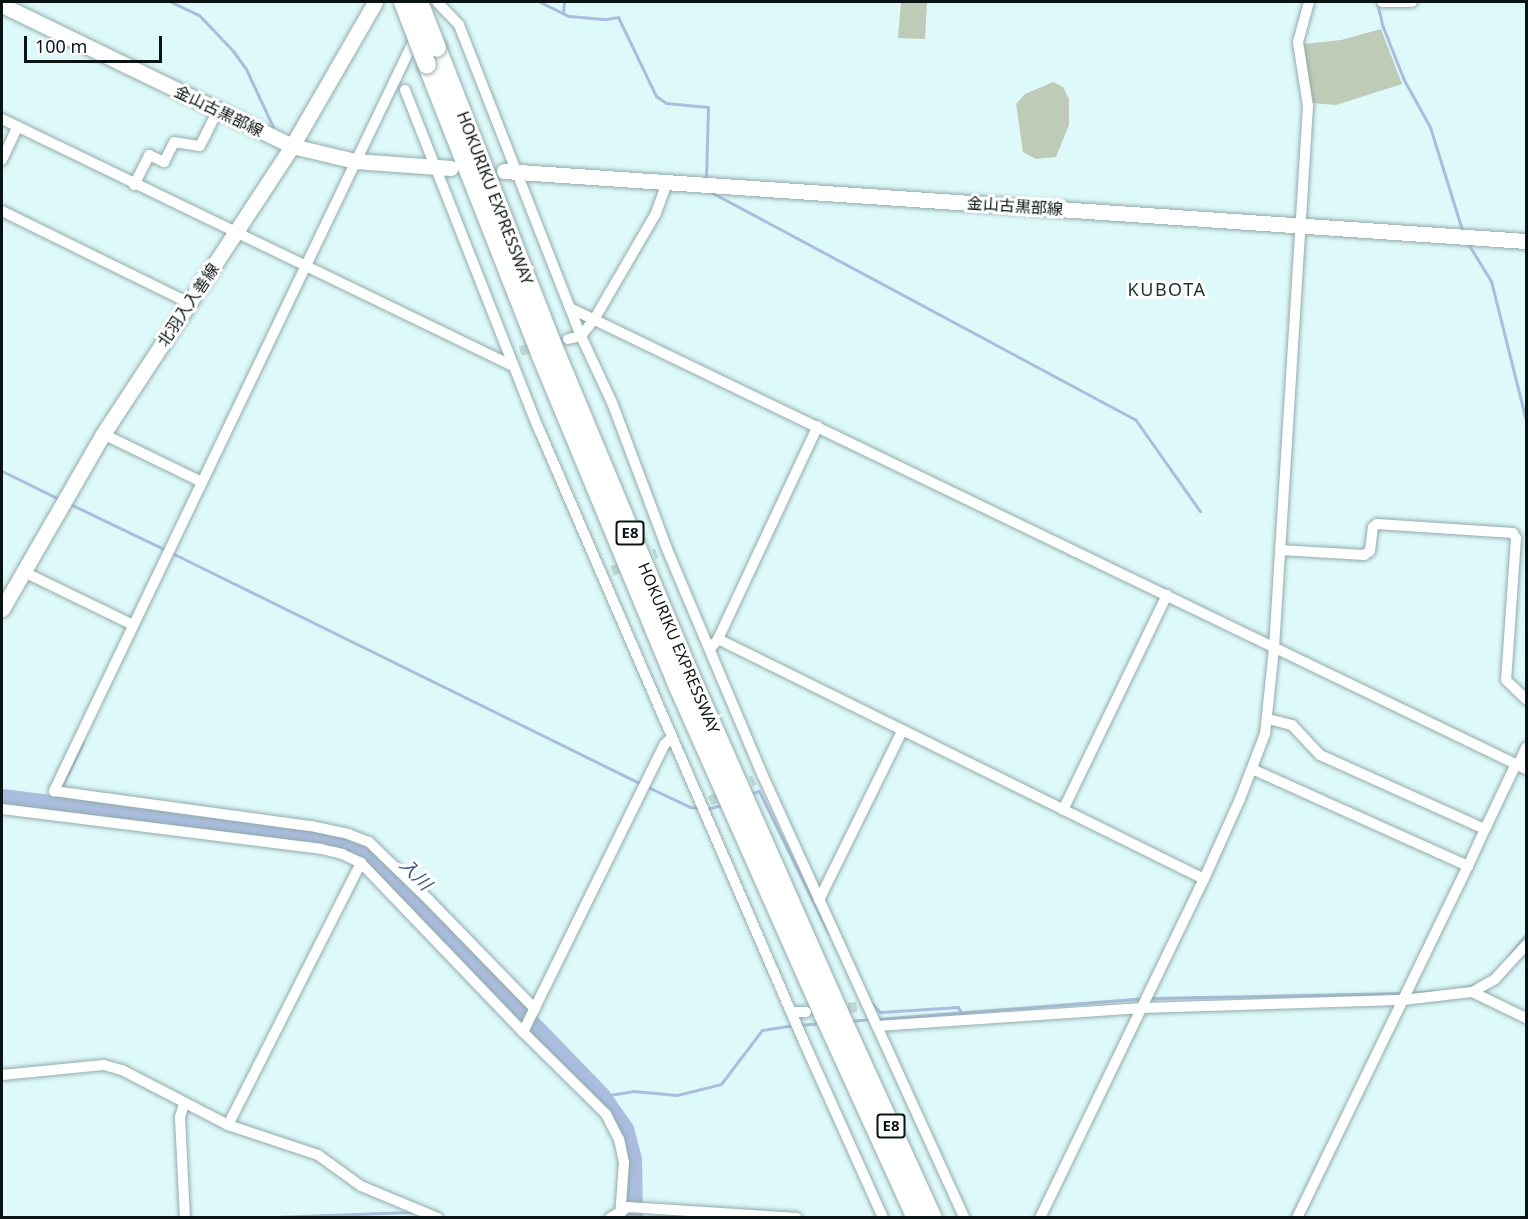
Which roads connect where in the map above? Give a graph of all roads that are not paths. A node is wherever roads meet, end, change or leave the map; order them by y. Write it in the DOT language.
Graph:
graph roads {
  1 [pos="375,2"];
  2 [pos="403,2"];
  3 [pos="420,2"];
  4 [pos="435,2"];
  5 [pos="1309,2"];
  6 [pos="1382,2"];
  7 [pos="1412,2"];
  8 [pos="2,5"];
  9 [pos="405,90"];
  10 [pos="218,110"];
  11 [pos="2,119"];
  12 [pos="17,128"];
  13 [pos="292,146"];
  14 [pos="2,160"];
  15 [pos="355,161"];
  16 [pos="434,167"];
  17 [pos="451,168"];
  18 [pos="511,171"];
  19 [pos="667,182"];
  20 [pos="134,185"];
  21 [pos="2,211"];
  22 [pos="1302,225"];
  23 [pos="235,234"];
  24 [pos="1527,241"];
  25 [pos="305,268"];
  26 [pos="189,303"];
  27 [pos="572,309"];
  28 [pos="595,318"];
  29 [pos="581,336"];
  30 [pos="568,339"];
  31 [pos="514,358"];
  32 [pos="818,426"];
  33 [pos="103,434"];
  34 [pos="202,482"];
  35 [pos="1280,550"];
  36 [pos="22,571"];
  37 [pos="1167,596"];
  38 [pos="2,609"];
  39 [pos="133,625"];
  40 [pos="718,639"];
  41 [pos="711,648"];
  42 [pos="1274,648"];
  43 [pos="1527,699"];
  44 [pos="1268,719"];
  45 [pos="903,731"];
  46 [pos="672,737"];
  47 [pos="1527,748"];
  48 [pos="1520,766"];
  49 [pos="1252,769"];
  50 [pos="2,809"];
  51 [pos="1063,810"];
  52 [pos="1485,829"];
  53 [pos="360,864"];
  54 [pos="1468,866"];
  55 [pos="1204,879"];
  56 [pos="819,900"];
  57 [pos="1527,945"];
  58 [pos="1472,992"];
  59 [pos="1403,1000"];
  60 [pos="1142,1008"];
  61 [pos="535,1009"];
  62 [pos="791,1012"];
  63 [pos="822,1013"];
  64 [pos="1527,1018"];
  65 [pos="877,1026"];
  66 [pos="523,1032"];
  67 [pos="841,1035"];
  68 [pos="2,1075"];
  69 [pos="184,1104"];
  70 [pos="228,1125"];
  71 [pos="620,1214"];
  72 [pos="185,1218"];
  73 [pos="438,1218"];
  74 [pos="797,1218"];
  75 [pos="884,1218"];
  76 [pos="916,1218"];
  77 [pos="933,1218"];
  78 [pos="964,1218"];
  79 [pos="1040,1218"];
  80 [pos="1297,1218"];
  1 -- 13 [label="main road, 北羽入入善線"];
  2 -- 63 [label="highway, HOKURIKU EXPRESSWAY / E8, bridge"];
  3 -- 63 [label="highway, HOKURIKU EXPRESSWAY / E8, bridge"];
  4 -- 15 [label="street"];
  4 -- 18 [label="street"];
  5 -- 22 [label="street"];
  6 -- 7 [label="street"];
  8 -- 10 [label="main road, 金山古黒部線"];
  9 -- 16 [label="street"];
  10 -- 13 [label="main road, 金山古黒部線"];
  10 -- 20 [label="street"];
  11 -- 12 [label="street"];
  12 -- 14 [label="street"];
  12 -- 20 [label="street"];
  13 -- 15 [label="main road, 金山古黒部線"];
  13 -- 23 [label="main road, 北羽入入善線"];
  15 -- 16 [label="main road, 金山古黒部線"];
  15 -- 25 [label="street"];
  16 -- 17 [label="main road, 金山古黒部線"];
  16 -- 31 [label="street"];
  18 -- 19 [label="main road, 金山古黒部線"];
  18 -- 27 [label="street"];
  19 -- 22 [label="main road, 金山古黒部線"];
  19 -- 28 [label="street"];
  20 -- 23 [label="street"];
  21 -- 26 [label="street"];
  22 -- 24 [label="main road, 金山古黒部線"];
  22 -- 35 [label="street"];
  23 -- 25 [label="street"];
  23 -- 26 [label="main road, 北羽入入善線"];
  25 -- 31 [label="street"];
  25 -- 34 [label="street"];
  26 -- 33 [label="main road, 北羽入入善線"];
  27 -- 28 [label="street"];
  27 -- 29 [label="street"];
  28 -- 29 [label="street"];
  28 -- 32 [label="street"];
  29 -- 30 [label="street"];
  29 -- 41 [label="street"];
  31 -- 46 [label="street"];
  32 -- 37 [label="street"];
  32 -- 40 [label="street"];
  33 -- 34 [label="street"];
  33 -- 36 [label="main road, 北羽入入善線"];
  34 -- 39 [label="street"];
  35 -- 42 [label="street"];
  35 -- 43 [label="street"];
  36 -- 38 [label="main road, 北羽入入善線"];
  36 -- 39 [label="street"];
  37 -- 42 [label="street"];
  37 -- 51 [label="street"];
  39 -- 61 [label="street"];
  40 -- 41 [label="street"];
  40 -- 45 [label="street"];
  41 -- 56 [label="street"];
  42 -- 44 [label="street"];
  42 -- 48 [label="street"];
  44 -- 49 [label="street"];
  44 -- 52 [label="street"];
  45 -- 51 [label="street"];
  45 -- 56 [label="street"];
  46 -- 61 [label="street"];
  46 -- 62 [label="street"];
  47 -- 48 [label="street"];
  48 -- 52 [label="street"];
  49 -- 54 [label="street"];
  49 -- 55 [label="street"];
  50 -- 53 [label="street"];
  51 -- 55 [label="street"];
  52 -- 54 [label="street"];
  53 -- 66 [label="street"];
  53 -- 70 [label="street"];
  54 -- 59 [label="street"];
  55 -- 60 [label="street"];
  56 -- 65 [label="street"];
  57 -- 58 [label="street"];
  58 -- 59 [label="street"];
  58 -- 64 [label="street"];
  59 -- 60 [label="street"];
  59 -- 80 [label="street"];
  60 -- 65 [label="street"];
  60 -- 79 [label="street"];
  61 -- 66 [label="street"];
  62 -- 63 [label="street"];
  62 -- 75 [label="street"];
  63 -- 67 [label="highway, HOKURIKU EXPRESSWAY / E8"];
  65 -- 78 [label="street"];
  66 -- 71 [label="street"];
  67 -- 76 [label="highway, HOKURIKU EXPRESSWAY / E8"];
  67 -- 77 [label="highway, HOKURIKU EXPRESSWAY / E8"];
  68 -- 69 [label="street"];
  69 -- 70 [label="street"];
  69 -- 72 [label="street"];
  70 -- 73 [label="street"];
  71 -- 74 [label="street"];
}
